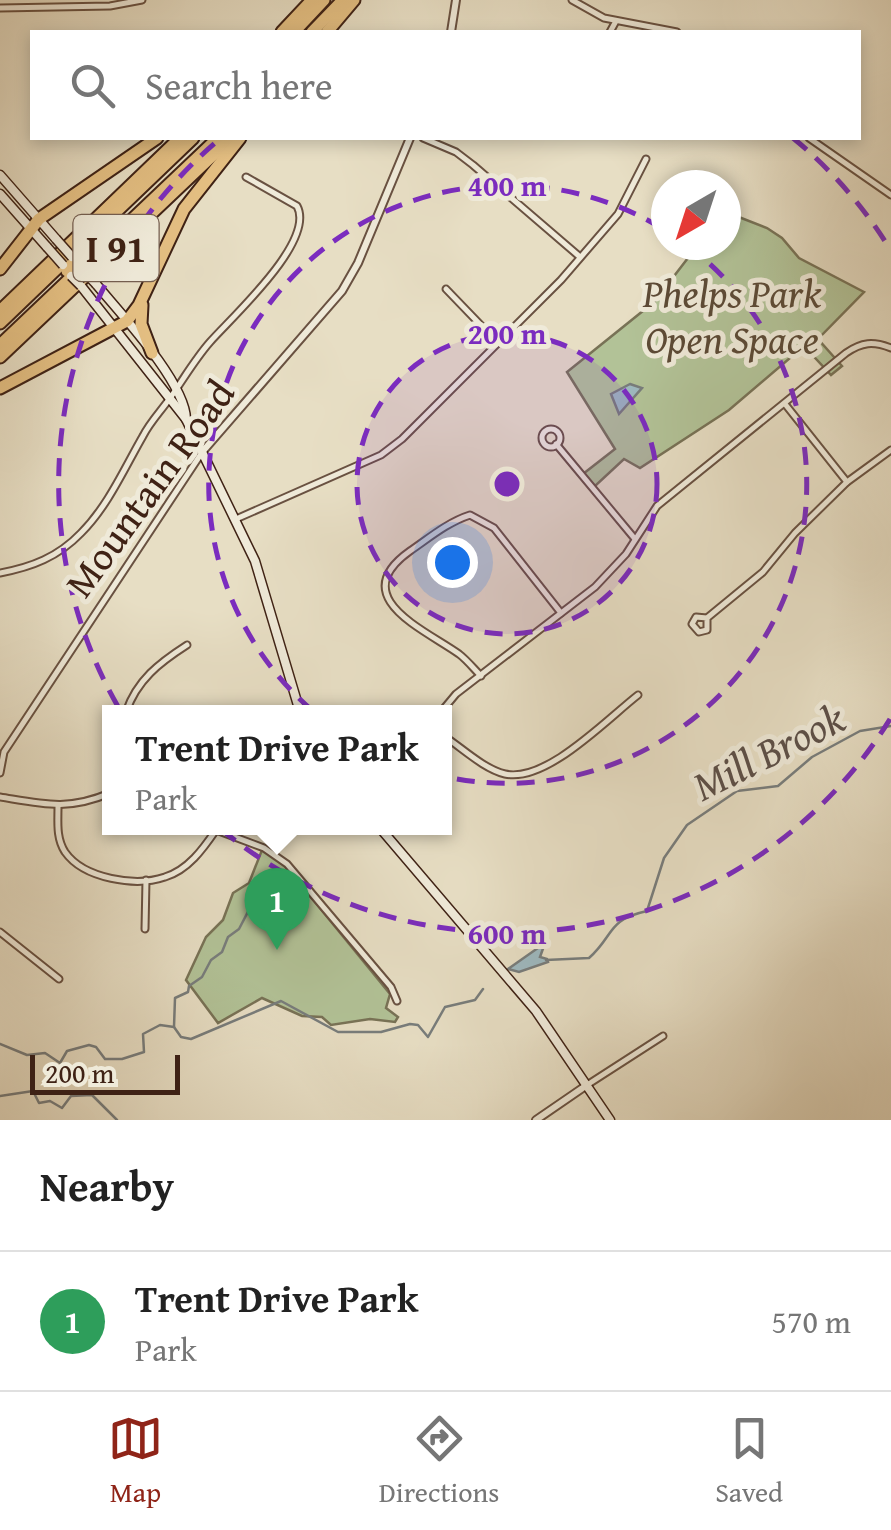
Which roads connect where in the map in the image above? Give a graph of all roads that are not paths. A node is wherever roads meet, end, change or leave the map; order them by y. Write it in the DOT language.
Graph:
graph roads {
  1 [pos="142,0"];
  2 [pos="312,0"];
  3 [pos="325,0"];
  4 [pos="346,0"];
  5 [pos="456,0"];
  6 [pos="572,0"];
  7 [pos="0,8"];
  8 [pos="616,21"];
  9 [pos="284,30"];
  10 [pos="300,30"];
  11 [pos="316,30"];
  12 [pos="328,30"];
  13 [pos="451,30"];
  14 [pos="611,30"];
  15 [pos="666,30"];
  16 [pos="154,140"];
  17 [pos="178,140"];
  18 [pos="191,140"];
  19 [pos="205,140"];
  20 [pos="216,140"];
  21 [pos="228,140"];
  22 [pos="238,140"];
  23 [pos="409,140"];
  24 [pos="427,140"];
  25 [pos="812,140"];
  26 [pos="646,159"];
  27 [pos="0,176"];
  28 [pos="246,177"];
  29 [pos="10,186"];
  30 [pos="0,194"];
  31 [pos="891,195"];
  32 [pos="34,224"];
  33 [pos="580,257"];
  34 [pos="72,266"];
  35 [pos="0,269"];
  36 [pos="446,289"];
  37 [pos="143,296"];
  38 [pos="0,311"];
  39 [pos="0,323"];
  40 [pos="122,325"];
  41 [pos="498,343"];
  42 [pos="0,344"];
  43 [pos="891,348"];
  44 [pos="0,356"];
  45 [pos="147,357"];
  46 [pos="0,388"];
  47 [pos="175,390"];
  48 [pos="169,400"];
  49 [pos="784,404"];
  50 [pos="186,420"];
  51 [pos="556,444"];
  52 [pos="891,450"];
  53 [pos="203,451"];
  54 [pos="847,482"];
  55 [pos="236,519"];
  56 [pos="635,539"];
  57 [pos="0,573"];
  58 [pos="561,613"];
  59 [pos="707,618"];
  60 [pos="188,646"];
  61 [pos="481,676"];
  62 [pos="638,695"];
  63 [pos="129,705"];
  64 [pos="298,705"];
  65 [pos="447,705"];
  66 [pos="452,741"];
  67 [pos="2,750"];
  68 [pos="0,773"];
  69 [pos="102,796"];
  70 [pos="0,797"];
  71 [pos="58,806"];
  72 [pos="212,835"];
  73 [pos="231,835"];
  74 [pos="386,835"];
  75 [pos="146,880"];
  76 [pos="145,929"];
  77 [pos="0,932"];
  78 [pos="58,979"];
  79 [pos="397,1000"];
  80 [pos="662,1036"];
  81 [pos="587,1085"];
  82 [pos="536,1120"];
  83 [pos="610,1120"];
  1 -- 7 [label="street"];
  2 -- 9 [label="highway"];
  3 -- 10 [label="highway"];
  4 -- 11 [label="highway"];
  4 -- 12 [label="highway"];
  5 -- 13 [label="street"];
  6 -- 8 [label="street"];
  8 -- 14 [label="street"];
  8 -- 15 [label="street"];
  16 -- 32 [label="highway"];
  17 -- 38 [label="highway, I 91"];
  18 -- 39 [label="highway"];
  19 -- 34 [label="highway"];
  20 -- 42 [label="highway"];
  21 -- 44 [label="highway, I 91"];
  22 -- 37 [label="highway"];
  23 -- 53 [label="street, Mountain Road"];
  24 -- 33 [label="street"];
  25 -- 31 [label="street"];
  26 -- 33 [label="street"];
  27 -- 29 [label="main road"];
  28 -- 47 [label="street"];
  29 -- 30 [label="main road"];
  29 -- 32 [label="main road"];
  30 -- 32 [label="main road"];
  32 -- 34 [label="main road, bridge"];
  32 -- 34 [label="main road, bridge"];
  32 -- 35 [label="highway"];
  33 -- 41 [label="street"];
  34 -- 40 [label="main road, bridge"];
  34 -- 40 [label="main road, bridge"];
  36 -- 41 [label="street"];
  37 -- 40 [label="highway"];
  37 -- 45 [label="highway"];
  40 -- 45 [label="main road"];
  40 -- 46 [label="highway"];
  41 -- 55 [label="street"];
  43 -- 49 [label="street"];
  45 -- 47 [label="main road"];
  45 -- 48 [label="main road"];
  47 -- 48 [label="street"];
  47 -- 50 [label="main road"];
  48 -- 50 [label="main road"];
  48 -- 57 [label="street"];
  49 -- 54 [label="street"];
  49 -- 56 [label="street"];
  50 -- 53 [label="main road"];
  51 -- 56 [label="street"];
  52 -- 54 [label="street"];
  53 -- 55 [label="main road"];
  53 -- 67 [label="street, Mountain Road"];
  54 -- 59 [label="street"];
  55 -- 64 [label="main road"];
  56 -- 58 [label="street"];
  58 -- 61 [label="street"];
  58 -- 61 [label="street"];
  60 -- 63 [label="street"];
  61 -- 65 [label="street"];
  62 -- 66 [label="street"];
  67 -- 68 [label="street, Mountain Road"];
  69 -- 71 [label="street"];
  70 -- 71 [label="street"];
  71 -- 75 [label="street"];
  72 -- 75 [label="street"];
  73 -- 79 [label="street"];
  74 -- 81 [label="main road"];
  75 -- 76 [label="street"];
  77 -- 78 [label="street"];
  80 -- 81 [label="street"];
  81 -- 82 [label="street"];
  81 -- 83 [label="main road"];
}
